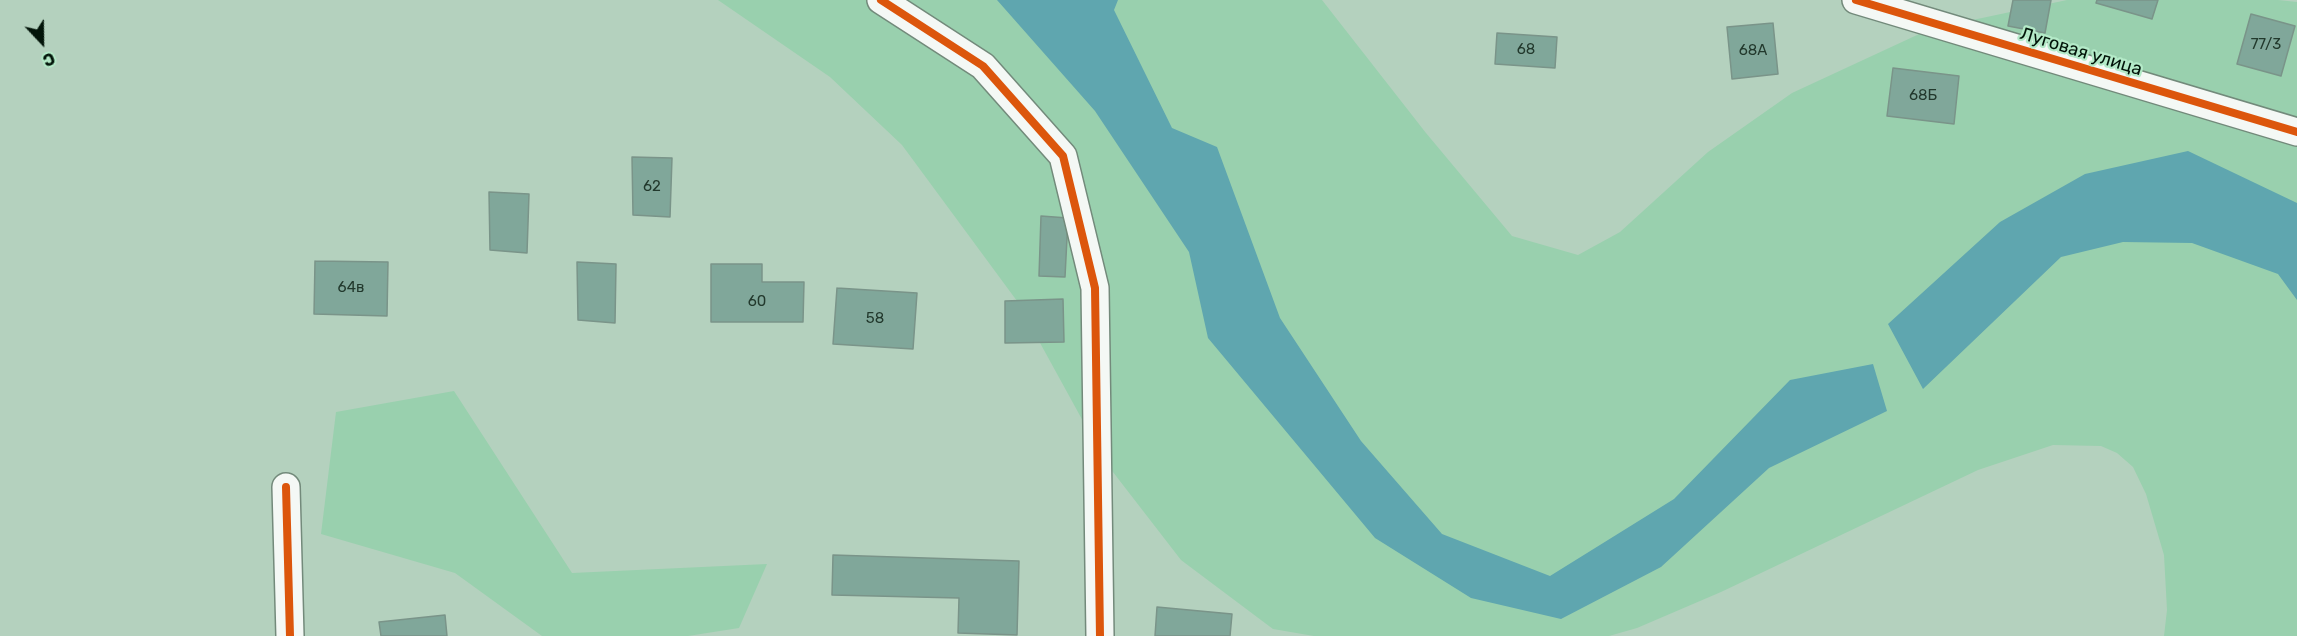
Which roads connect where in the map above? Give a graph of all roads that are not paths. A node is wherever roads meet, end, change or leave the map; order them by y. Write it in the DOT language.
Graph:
graph roads {
  1 [pos="881,0"];
  2 [pos="1856,0"];
  3 [pos="2297,132"];
  4 [pos="286,487"];
  5 [pos="290,636"];
  6 [pos="1100,636"];
  1 -- 6 [label="street"];
  2 -- 3 [label="street, Луговая улица"];
  4 -- 5 [label="street"];
}
